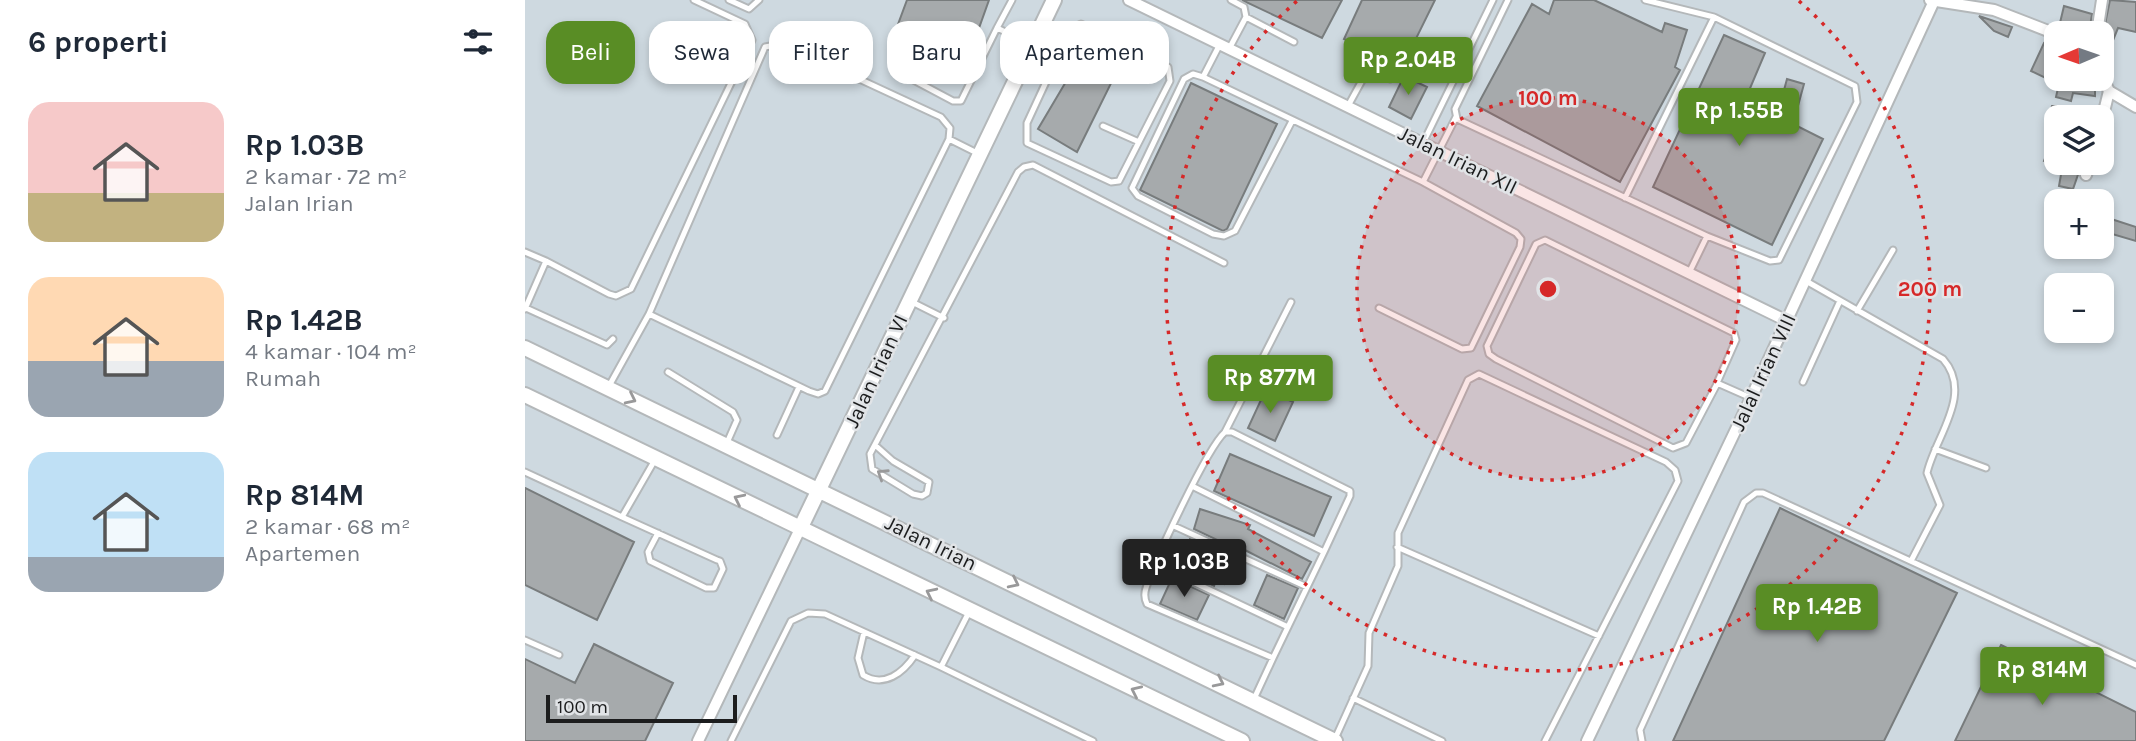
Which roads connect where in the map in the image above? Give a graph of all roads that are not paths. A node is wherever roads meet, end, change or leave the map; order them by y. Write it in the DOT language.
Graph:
graph roads {
  1 [pos="694,0"];
  2 [pos="729,0"];
  3 [pos="759,0"];
  4 [pos="1012,0"];
  5 [pos="1054,0"];
  6 [pos="1129,0"];
  7 [pos="1231,0"];
  8 [pos="1493,0"];
  9 [pos="1508,0"];
  10 [pos="1645,0"];
  11 [pos="1932,0"];
  12 [pos="2102,0"];
  13 [pos="1956,2"];
  14 [pos="1714,17"];
  15 [pos="1246,18"];
  16 [pos="1044,21"];
  17 [pos="2099,21"];
  18 [pos="997,28"];
  19 [pos="1000,29"];
  20 [pos="2044,29"];
  21 [pos="1294,42"];
  22 [pos="1225,46"];
  23 [pos="986,50"];
  24 [pos="1203,77"];
  25 [pos="1390,79"];
  26 [pos="921,84"];
  27 [pos="969,84"];
  28 [pos="1014,84"];
  29 [pos="1045,84"];
  30 [pos="1168,84"];
  31 [pos="2109,91"];
  32 [pos="2106,105"];
  33 [pos="1348,107"];
  34 [pos="2136,107"];
  35 [pos="1456,117"];
  36 [pos="1293,121"];
  37 [pos="1103,126"];
  38 [pos="949,139"];
  39 [pos="1139,142"];
  40 [pos="1423,143"];
  41 [pos="1439,151"];
  42 [pos="980,155"];
  43 [pos="1423,182"];
  44 [pos="1625,198"];
  45 [pos="1707,236"];
  46 [pos="1893,250"];
  47 [pos="525,252"];
  48 [pos="546,261"];
  49 [pos="1224,263"];
  50 [pos="1689,273"];
  51 [pos="1806,281"];
  52 [pos="908,300"];
  53 [pos="1291,302"];
  54 [pos="1839,303"];
  55 [pos="525,308"];
  56 [pos="1379,308"];
  57 [pos="1857,311"];
  58 [pos="649,314"];
  59 [pos="944,318"];
  60 [pos="1787,321"];
  61 [pos="613,339"];
  62 [pos="525,348"];
  63 [pos="669,372"];
  64 [pos="1803,382"];
  65 [pos="1717,384"];
  66 [pos="799,387"];
  67 [pos="608,388"];
  68 [pos="525,395"];
  69 [pos="1751,398"];
  70 [pos="1224,432"];
  71 [pos="777,435"];
  72 [pos="875,444"];
  73 [pos="726,445"];
  74 [pos="1935,449"];
  75 [pos="656,457"];
  76 [pos="1986,468"];
  77 [pos="525,472"];
  78 [pos="1193,487"];
  79 [pos="820,490"];
  80 [pos="622,517"];
  81 [pos="1174,527"];
  82 [pos="800,529"];
  83 [pos="659,533"];
  84 [pos="1397,547"];
  85 [pos="1324,552"];
  86 [pos="1911,561"];
  87 [pos="1155,564"];
  88 [pos="1307,587"];
  89 [pos="969,612"];
  90 [pos="1288,626"];
  91 [pos="864,632"];
  92 [pos="1599,636"];
  93 [pos="525,640"];
  94 [pos="559,655"];
  95 [pos="915,655"];
  96 [pos="1273,658"];
  97 [pos="2136,665"];
  98 [pos="941,667"];
  99 [pos="1353,698"];
  100 [pos="1254,699"];
  101 [pos="698,741"];
  102 [pos="731,741"];
  103 [pos="1093,741"];
  104 [pos="1242,741"];
  105 [pos="1335,741"];
  106 [pos="1442,741"];
  107 [pos="1545,741"];
  108 [pos="1587,741"];
  109 [pos="1642,741"];
  1 -- 48 [label="lane"];
  2 -- 3 [label="lane"];
  4 -- 18 [label="lane"];
  5 -- 16 [label="street, Jalan Irian VI"];
  6 -- 22 [label="street, Jalan Irian XII"];
  7 -- 15 [label="lane"];
  8 -- 40 [label="lane"];
  9 -- 35 [label="lane"];
  10 -- 14 [label="lane"];
  11 -- 13 [label="street"];
  11 -- 51 [label="street, Jalal Irian VIII"];
  12 -- 17 [label="street"];
  13 -- 20 [label="street"];
  14 -- 44 [label="lane"];
  14 -- 45 [label="lane"];
  15 -- 21 [label="lane"];
  15 -- 22 [label="lane"];
  18 -- 19 [label="lane"];
  18 -- 23 [label="lane"];
  22 -- 24 [label="lane"];
  22 -- 33 [label="street, Jalan Irian XII"];
  24 -- 36 [label="lane"];
  24 -- 36 [label="lane"];
  25 -- 33 [label="lane"];
  26 -- 27 [label="lane"];
  28 -- 42 [label="street, Jalan Irian VI"];
  29 -- 39 [label="lane"];
  30 -- 39 [label="lane"];
  31 -- 32 [label="street"];
  31 -- 34 [label="street"];
  33 -- 40 [label="street, Jalan Irian XII"];
  35 -- 41 [label="lane"];
  35 -- 44 [label="lane"];
  36 -- 43 [label="lane"];
  37 -- 39 [label="lane"];
  38 -- 42 [label="lane"];
  38 -- 58 [label="lane"];
  38 -- 66 [label="lane"];
  40 -- 41 [label="street, Jalan Irian XII"];
  41 -- 43 [label="lane"];
  41 -- 50 [label="street, Jalan Irian XII"];
  42 -- 52 [label="street, Jalan Irian VI"];
  43 -- 56 [label="lane"];
  44 -- 45 [label="lane"];
  45 -- 50 [label="lane"];
  46 -- 57 [label="lane"];
  47 -- 48 [label="lane"];
  48 -- 55 [label="lane"];
  49 -- 59 [label="lane"];
  50 -- 60 [label="street, Jalan Irian XII"];
  51 -- 54 [label="lane"];
  51 -- 60 [label="street, Jalal Irian VIII"];
  52 -- 59 [label="lane"];
  52 -- 79 [label="street, Jalan Irian VI"];
  53 -- 70 [label="lane"];
  54 -- 57 [label="lane"];
  54 -- 64 [label="lane"];
  55 -- 61 [label="lane"];
  57 -- 74 [label="lane"];
  58 -- 66 [label="lane"];
  58 -- 67 [label="lane"];
  59 -- 72 [label="lane"];
  60 -- 69 [label="street, Jalal Irian VIII"];
  62 -- 67 [label="street, Jalan Irian"];
  63 -- 73 [label="lane"];
  65 -- 65 [label="lane"];
  65 -- 69 [label="lane"];
  66 -- 71 [label="lane"];
  67 -- 73 [label="street, Jalan Irian, one-way"];
  68 -- 75 [label="street"];
  69 -- 108 [label="street, Jalal Irian VIII"];
  70 -- 78 [label="lane"];
  70 -- 85 [label="lane"];
  72 -- 72 [label="lane, one-way"];
  73 -- 79 [label="street, Jalan Irian"];
  74 -- 76 [label="lane"];
  74 -- 86 [label="lane"];
  75 -- 80 [label="lane"];
  82 -- 75 [label="street, one-way"];
  77 -- 80 [label="lane"];
  78 -- 81 [label="lane"];
  78 -- 85 [label="lane"];
  79 -- 82 [label="street, Jalan Irian VI"];
  79 -- 100 [label="street, Jalan Irian, one-way"];
  80 -- 83 [label="lane"];
  81 -- 87 [label="lane"];
  81 -- 88 [label="lane"];
  89 -- 82 [label="street, one-way"];
  82 -- 101 [label="street, Jalan Irian VI"];
  83 -- 83 [label="lane"];
  84 -- 92 [label="lane"];
  84 -- 92 [label="lane"];
  84 -- 99 [label="lane"];
  85 -- 88 [label="lane"];
  86 -- 97 [label="lane"];
  86 -- 109 [label="lane"];
  87 -- 90 [label="lane"];
  87 -- 96 [label="lane"];
  88 -- 90 [label="lane"];
  89 -- 98 [label="lane"];
  104 -- 89 [label="street, one-way"];
  90 -- 96 [label="lane"];
  91 -- 95 [label="lane"];
  91 -- 95 [label="lane"];
  91 -- 102 [label="lane"];
  92 -- 107 [label="lane"];
  93 -- 94 [label="lane"];
  95 -- 98 [label="lane"];
  96 -- 100 [label="lane"];
  98 -- 103 [label="lane"];
  99 -- 105 [label="lane"];
  99 -- 106 [label="lane"];
  100 -- 105 [label="street, Jalan Irian"];
}
